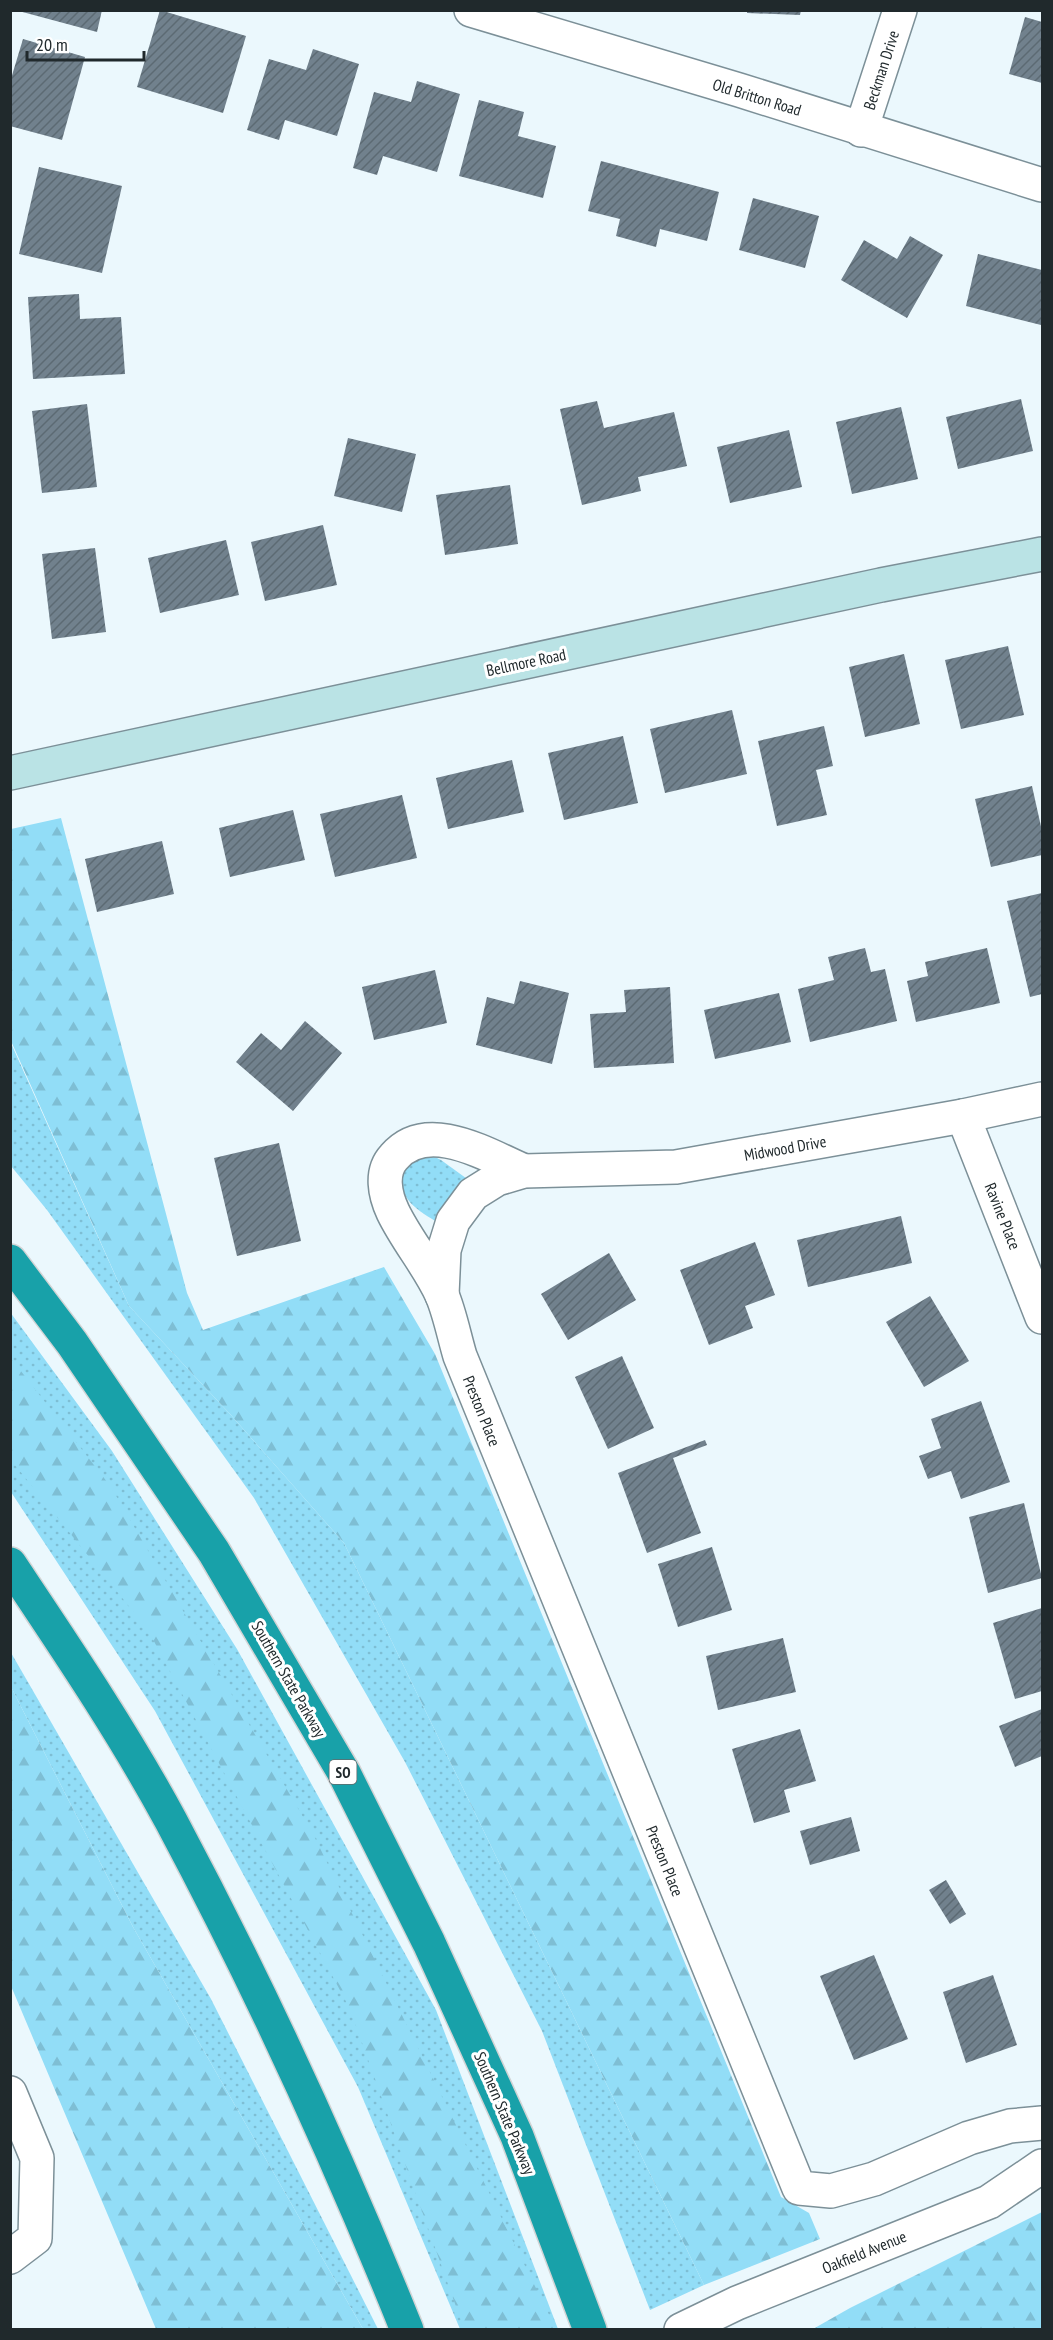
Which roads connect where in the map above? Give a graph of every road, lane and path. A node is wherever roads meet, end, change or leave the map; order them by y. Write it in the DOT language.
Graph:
graph roads {
  1 [pos="471,10"];
  2 [pos="900,10"];
  3 [pos="861,130"];
  4 [pos="1042,185"];
  5 [pos="1042,554"];
  6 [pos="10,773"];
  7 [pos="1042,1099"];
  8 [pos="963,1116"];
  9 [pos="524,1171"];
  10 [pos="10,1261"];
  11 [pos="442,1295"];
  12 [pos="1042,1317"];
  13 [pos="10,1564"];
  14 [pos="10,2093"];
  15 [pos="1042,2122"];
  16 [pos="1042,2166"];
  17 [pos="23,2248"];
  18 [pos="407,2330"];
  19 [pos="591,2330"];
  20 [pos="681,2330"];
  1 -- 3 [label="street, Old Britton Road"];
  2 -- 3 [label="street, Beckman Drive"];
  3 -- 4 [label="street, Old Britton Road"];
  5 -- 6 [label="main road, Bellmore Road"];
  7 -- 8 [label="street, Midwood Drive"];
  8 -- 9 [label="street, Midwood Drive"];
  8 -- 12 [label="street, Ravine Place"];
  9 -- 11 [label="street, Midwood Drive"];
  9 -- 11 [label="street, Midwood Drive"];
  10 -- 19 [label="highway, Southern State Parkway / SO"];
  11 -- 15 [label="street, Preston Place"];
  13 -- 18 [label="highway"];
  14 -- 17 [label="street"];
  16 -- 20 [label="street, Oakfield Avenue"];
}
